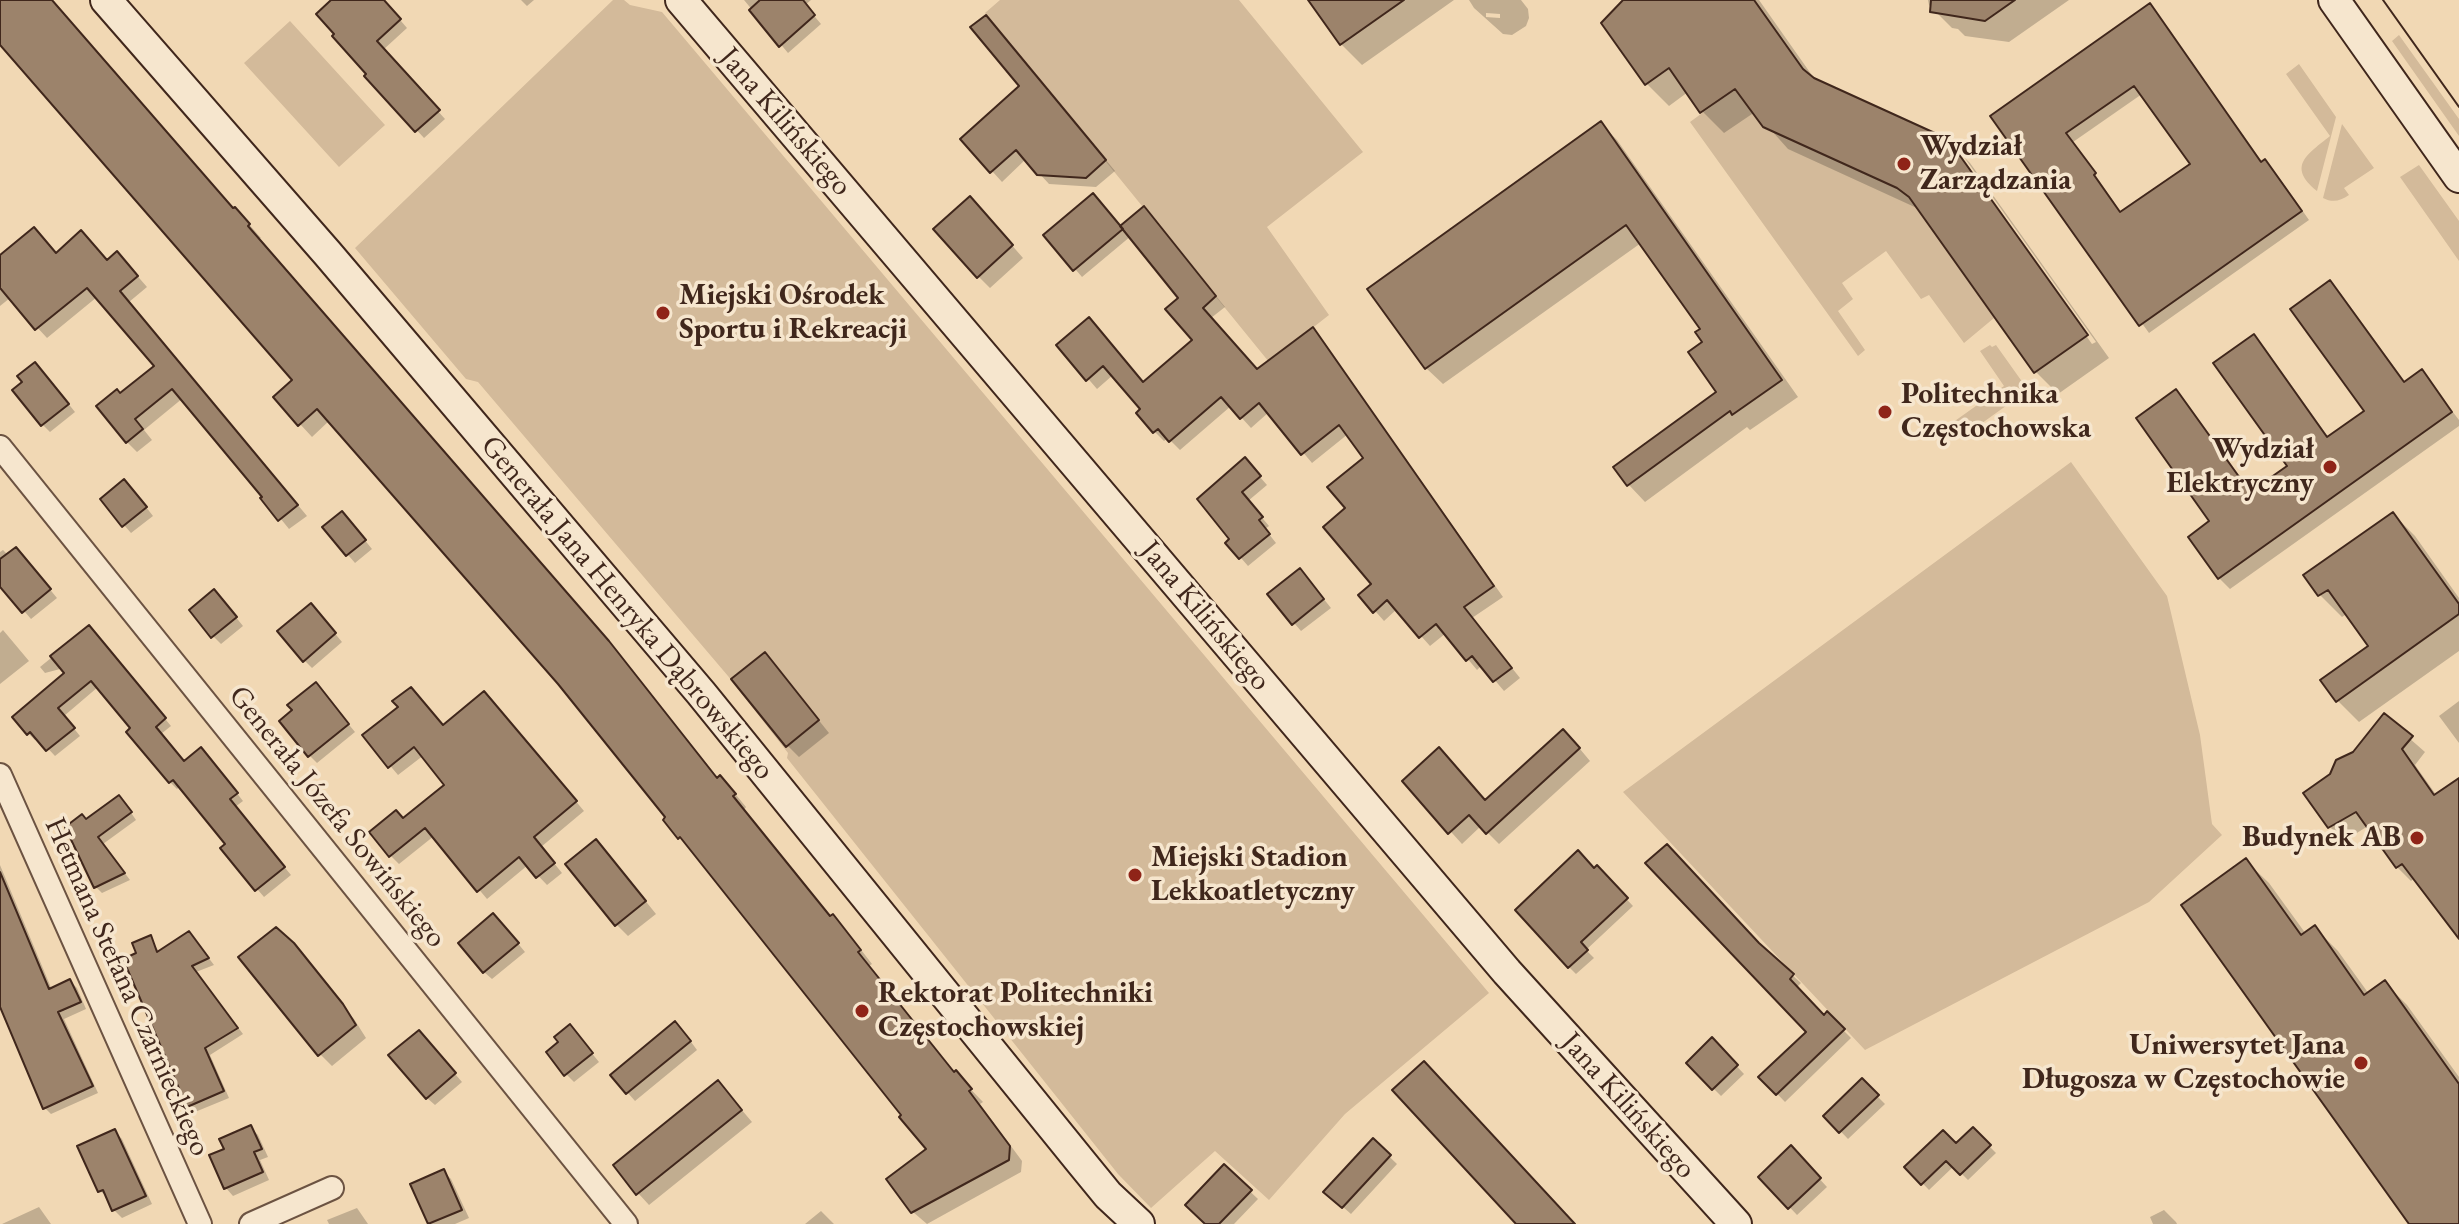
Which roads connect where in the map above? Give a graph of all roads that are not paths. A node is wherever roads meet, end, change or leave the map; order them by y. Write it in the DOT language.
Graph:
graph roads {
  1 [pos="106,0"];
  2 [pos="681,0"];
  3 [pos="2334,0"];
  4 [pos="2459,177"];
  5 [pos="0,447"];
  6 [pos="0,775"];
  7 [pos="332,1188"];
  8 [pos="200,1224"];
  9 [pos="251,1224"];
  10 [pos="626,1224"];
  11 [pos="1139,1224"];
  12 [pos="1736,1224"];
  1 -- 11 [label="street, Generała Jana Henryka Dąbrowskiego"];
  2 -- 12 [label="street, Jana Kilińskiego"];
  3 -- 4 [label="street"];
  5 -- 10 [label="street, Generała Józefa Sowińskiego"];
  6 -- 8 [label="street, Hetmana Stefana Czarnieckiego"];
  7 -- 9 [label="street"];
}
